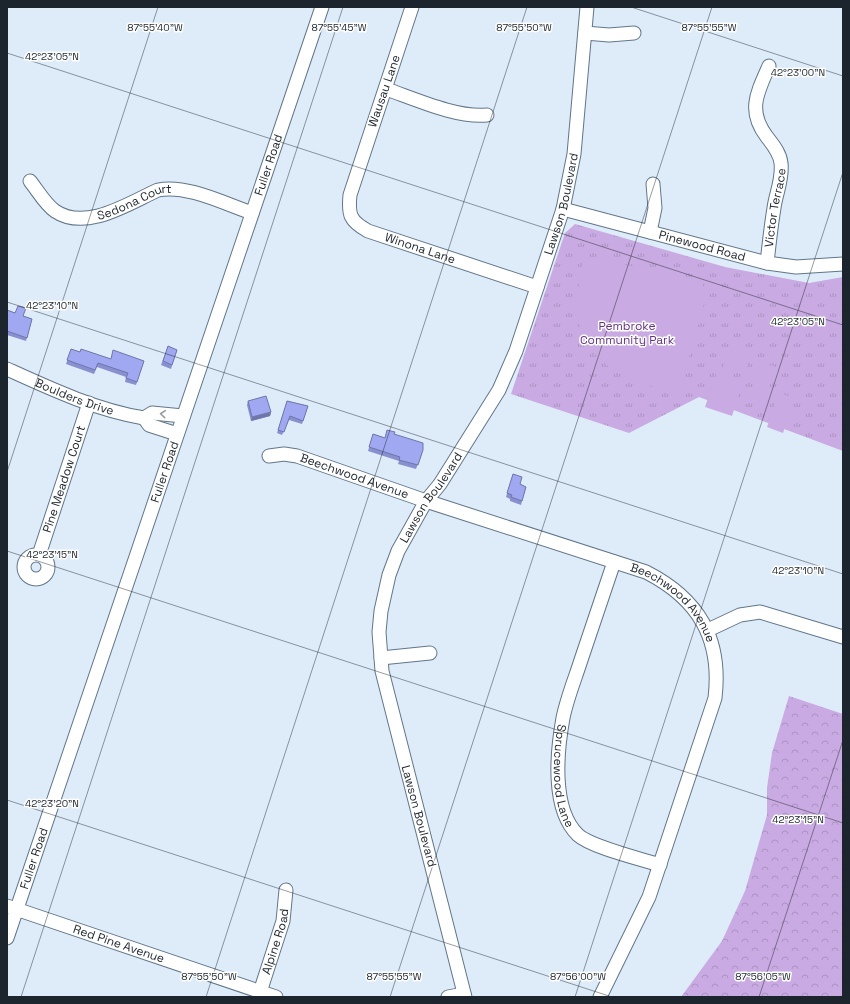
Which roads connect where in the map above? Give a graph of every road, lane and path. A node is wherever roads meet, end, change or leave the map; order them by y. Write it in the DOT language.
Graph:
graph roads {
  1 [pos="322,7"];
  2 [pos="412,7"];
  3 [pos="587,7"];
  4 [pos="585,33"];
  5 [pos="634,33"];
  6 [pos="769,66"];
  7 [pos="386,90"];
  8 [pos="487,115"];
  9 [pos="357,174"];
  10 [pos="30,181"];
  11 [pos="653,184"];
  12 [pos="564,209"];
  13 [pos="252,213"];
  14 [pos="650,232"];
  15 [pos="767,263"];
  16 [pos="843,264"];
  17 [pos="536,287"];
  18 [pos="7,369"];
  19 [pos="89,403"];
  20 [pos="184,416"];
  21 [pos="144,418"];
  22 [pos="177,434"];
  23 [pos="269,456"];
  24 [pos="426,500"];
  25 [pos="39,555"];
  26 [pos="614,562"];
  27 [pos="708,630"];
  28 [pos="843,637"];
  29 [pos="430,653"];
  30 [pos="381,658"];
  31 [pos="660,865"];
  32 [pos="286,890"];
  33 [pos="12,908"];
  34 [pos="7,938"];
  35 [pos="260,992"];
  36 [pos="465,995"];
  37 [pos="276,997"];
  38 [pos="448,997"];
  39 [pos="600,997"];
  1 -- 13 [label="street, Fuller Road"];
  2 -- 7 [label="street, Wausau Lane"];
  3 -- 4 [label="street, Lawson Boulevard"];
  4 -- 5 [label="street"];
  4 -- 12 [label="street, Lawson Boulevard"];
  6 -- 15 [label="street, Victor Terrace"];
  7 -- 8 [label="street"];
  7 -- 9 [label="street, Wausau Lane"];
  9 -- 17 [label="street, Winona Lane"];
  10 -- 13 [label="street, Sedona Court"];
  11 -- 14 [label="street"];
  12 -- 14 [label="street, Pinewood Road"];
  12 -- 17 [label="street, Lawson Boulevard"];
  13 -- 20 [label="street, Fuller Road"];
  14 -- 15 [label="street, Pinewood Road"];
  15 -- 16 [label="street, Pinewood Road"];
  17 -- 24 [label="street, Lawson Boulevard"];
  18 -- 19 [label="street, Boulders Drive"];
  19 -- 21 [label="street, Boulders Drive"];
  19 -- 25 [label="street, Pine Meadow Court"];
  20 -- 21 [label="street, Boulders Drive, one-way"];
  20 -- 22 [label="street, Fuller Road"];
  21 -- 22 [label="street, Boulders Drive"];
  22 -- 33 [label="street, Fuller Road"];
  23 -- 24 [label="street, Beechwood Avenue"];
  24 -- 26 [label="street, Beechwood Avenue"];
  24 -- 30 [label="street, Lawson Boulevard"];
  26 -- 27 [label="street, Beechwood Avenue"];
  26 -- 31 [label="street, Sprucewood Lane"];
  27 -- 28 [label="street"];
  27 -- 31 [label="street, Beechwood Avenue"];
  29 -- 30 [label="street"];
  30 -- 36 [label="street, Lawson Boulevard"];
  31 -- 39 [label="street, Beechwood Avenue"];
  32 -- 35 [label="street, Alpine Road"];
  33 -- 34 [label="street, Fuller Road"];
  33 -- 35 [label="street, Red Pine Avenue"];
  35 -- 37 [label="street, Red Pine Avenue"];
  36 -- 38 [label="street"];
}
